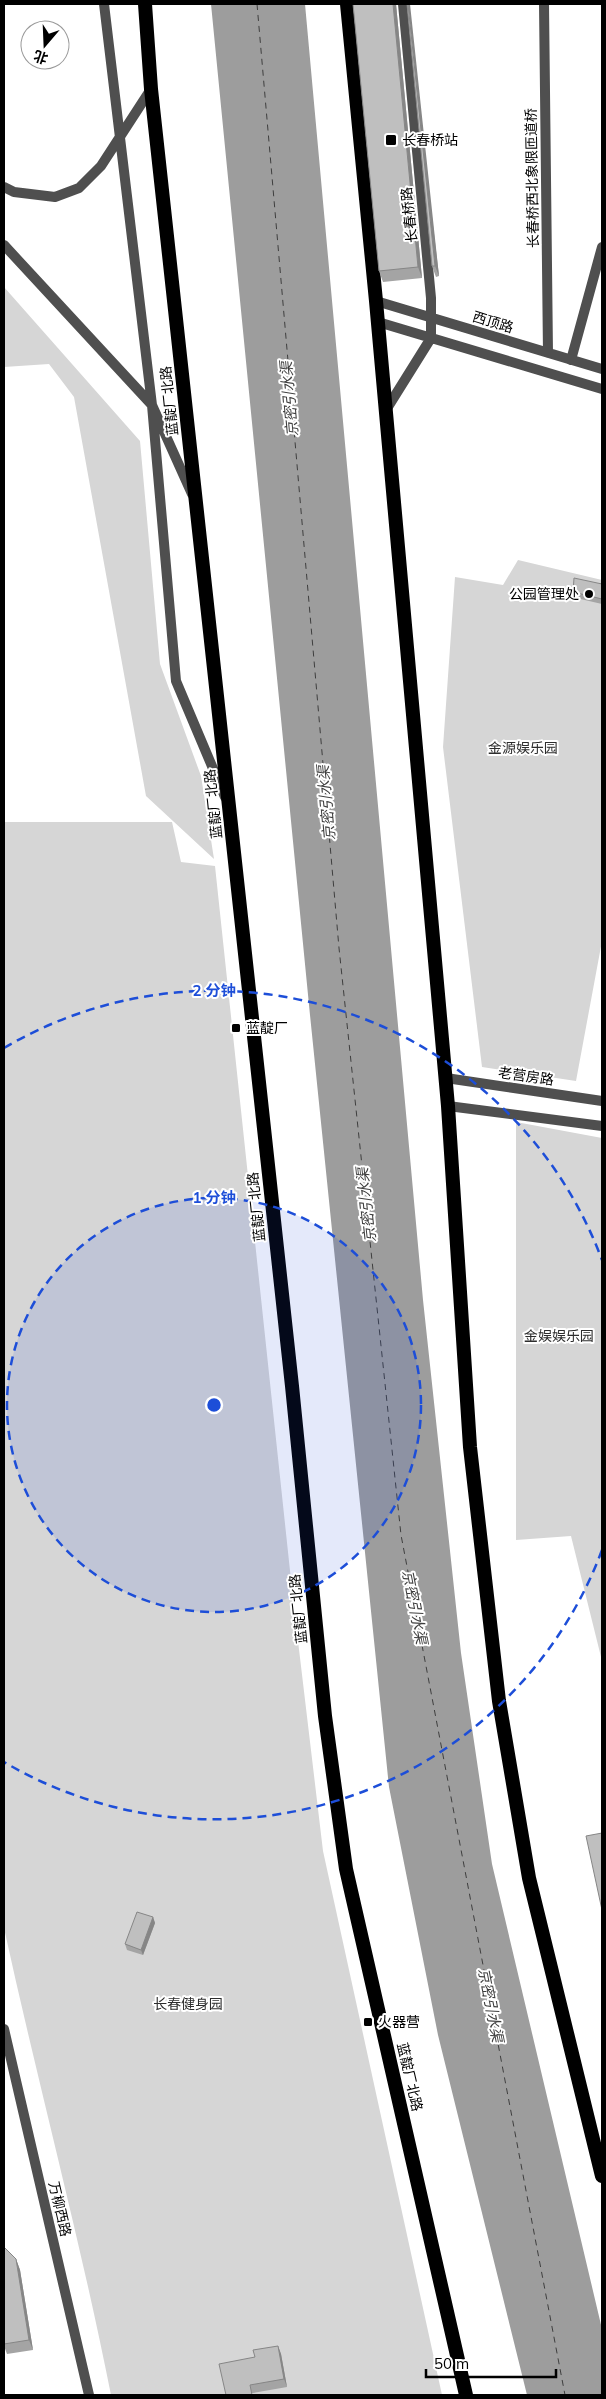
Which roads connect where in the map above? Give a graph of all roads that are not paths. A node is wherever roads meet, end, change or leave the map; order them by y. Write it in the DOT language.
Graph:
graph roads {
  1 [pos="104,4"];
  2 [pos="145,4"];
  3 [pos="347,4"];
  4 [pos="403,4"];
  5 [pos="544,4"];
  6 [pos="151,89"];
  7 [pos="120,138"];
  8 [pos="4,187"];
  9 [pos="4,245"];
  10 [pos="602,247"];
  11 [pos="376,300"];
  12 [pos="432,317"];
  13 [pos="378,322"];
  14 [pos="431,338"];
  15 [pos="548,353"];
  16 [pos="571,360"];
  17 [pos="602,369"];
  18 [pos="602,389"];
  19 [pos="152,405"];
  20 [pos="386,410"];
  21 [pos="196,502"];
  22 [pos="230,808"];
  23 [pos="446,1078"];
  24 [pos="602,1100"];
  25 [pos="448,1106"];
  26 [pos="602,1126"];
  27 [pos="4,2029"];
  28 [pos="602,2176"];
  29 [pos="89,2395"];
  30 [pos="466,2395"];
  1 -- 7 [label="street"];
  2 -- 6 [label="highway, 蓝靛厂北路"];
  3 -- 11 [label="highway"];
  4 -- 12 [label="street, 长春桥路"];
  5 -- 15 [label="street, 长春桥西北象限匝道桥"];
  6 -- 7 [label="street"];
  6 -- 21 [label="highway, 蓝靛厂北路"];
  7 -- 8 [label="street"];
  7 -- 19 [label="street"];
  9 -- 19 [label="street"];
  10 -- 16 [label="street"];
  11 -- 12 [label="street, 西顶路"];
  11 -- 13 [label="highway"];
  12 -- 14 [label="street, 长春桥路"];
  12 -- 15 [label="street, 西顶路"];
  13 -- 14 [label="street"];
  13 -- 20 [label="highway"];
  14 -- 18 [label="street"];
  14 -- 20 [label="street, 长春桥路"];
  15 -- 16 [label="street, 西顶路"];
  16 -- 17 [label="street, 西顶路"];
  19 -- 21 [label="street"];
  19 -- 22 [label="street"];
  20 -- 23 [label="highway"];
  21 -- 22 [label="highway, 蓝靛厂北路"];
  22 -- 30 [label="highway, 蓝靛厂北路"];
  23 -- 24 [label="street, 老营房路"];
  23 -- 25 [label="highway"];
  25 -- 26 [label="street"];
  25 -- 28 [label="highway"];
  27 -- 29 [label="street, 万柳西路"];
}
